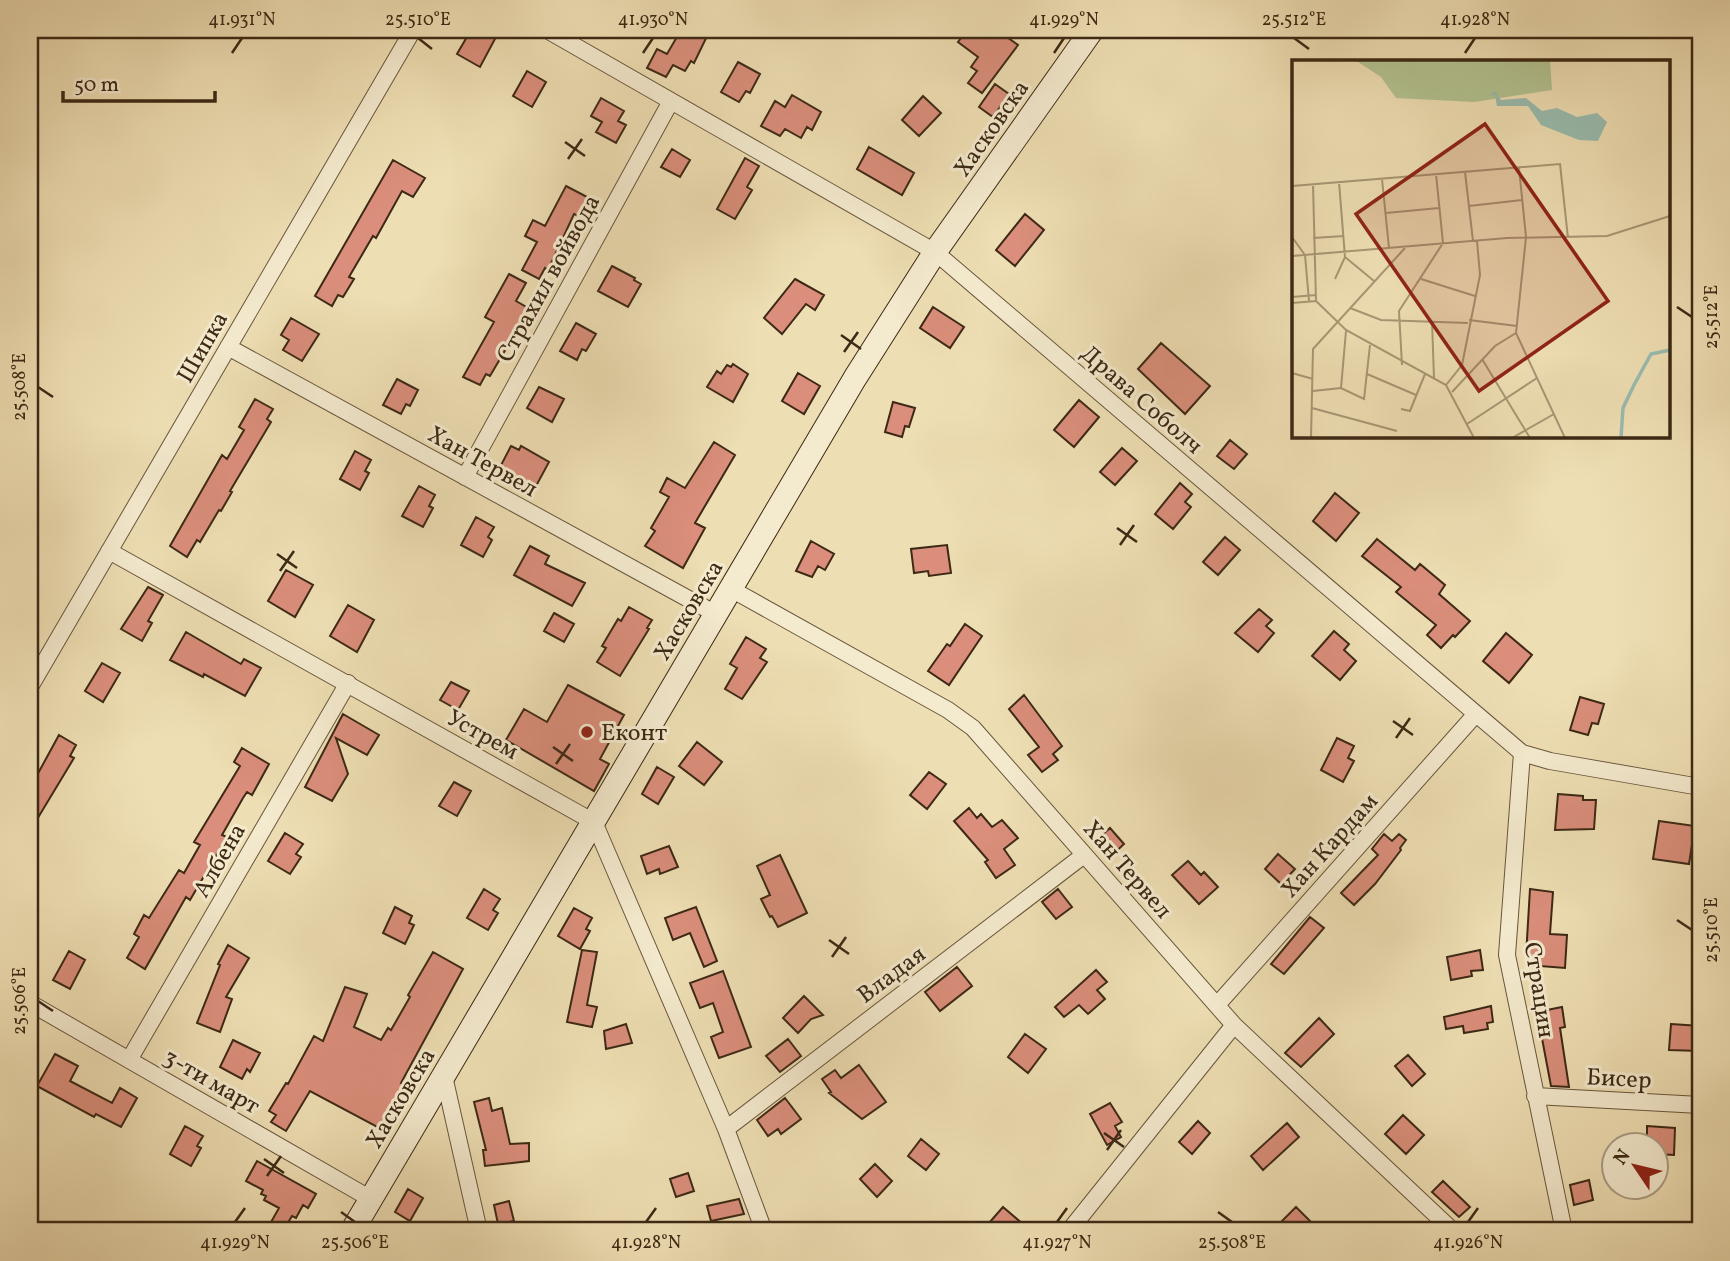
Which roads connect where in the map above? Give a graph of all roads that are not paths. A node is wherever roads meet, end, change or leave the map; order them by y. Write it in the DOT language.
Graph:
graph roads {
  1 [pos="413,30"];
  2 [pos="547,30"];
  3 [pos="1092,30"];
  4 [pos="671,101"];
  5 [pos="935,252"];
  6 [pos="228,347"];
  7 [pos="465,477"];
  8 [pos="109,551"];
  9 [pos="731,589"];
  10 [pos="716,614"];
  11 [pos="348,683"];
  12 [pos="30,687"];
  13 [pos="1475,715"];
  14 [pos="1522,753"];
  15 [pos="1700,787"];
  16 [pos="594,822"];
  17 [pos="1084,855"];
  18 [pos="30,1003"];
  19 [pos="1217,1005"];
  20 [pos="1234,1025"];
  21 [pos="129,1060"];
  22 [pos="444,1076"];
  23 [pos="1535,1096"];
  24 [pos="1700,1105"];
  25 [pos="726,1129"];
  26 [pos="371,1199"];
  27 [pos="352,1231"];
  28 [pos="479,1231"];
  29 [pos="764,1231"];
  30 [pos="1069,1231"];
  31 [pos="1453,1231"];
  32 [pos="1564,1231"];
  1 -- 6 [label="street, Шипка"];
  2 -- 4 [label="street, Драва Соболч"];
  3 -- 5 [label="street, Хасковска"];
  4 -- 5 [label="street, Драва Соболч"];
  4 -- 7 [label="street, Страхил войвода"];
  5 -- 9 [label="street, Хасковска"];
  5 -- 13 [label="street, Драва Соболч"];
  6 -- 7 [label="street, Хан Тервел"];
  6 -- 8 [label="street, Шипка"];
  7 -- 10 [label="street, Хан Тервел"];
  8 -- 11 [label="street, Устрем"];
  8 -- 12 [label="street, Шипка"];
  9 -- 10 [label="street, Хасковска"];
  9 -- 17 [label="street, Хан Тервел"];
  10 -- 16 [label="street, Хасковска"];
  11 -- 16 [label="street, Устрем"];
  11 -- 21 [label="street, Албена"];
  13 -- 14 [label="street, Драва Соболч"];
  13 -- 19 [label="street, Хан Кардам"];
  14 -- 15 [label="street, Драва Соболч"];
  14 -- 23 [label="street, Страцин"];
  16 -- 22 [label="street, Хасковска"];
  16 -- 25 [label="street"];
  17 -- 19 [label="street, Хан Тервел"];
  17 -- 25 [label="street, Владая"];
  18 -- 21 [label="street, 3-ти март"];
  19 -- 20 [label="street, Хан Тервел"];
  20 -- 30 [label="street"];
  20 -- 31 [label="street, Хан Тервел"];
  21 -- 26 [label="street, 3-ти март"];
  22 -- 26 [label="street, Хасковска"];
  22 -- 28 [label="street"];
  23 -- 24 [label="street, Бисер"];
  23 -- 32 [label="street, Страцин"];
  25 -- 29 [label="street"];
  26 -- 27 [label="street, Хасковска"];
}
